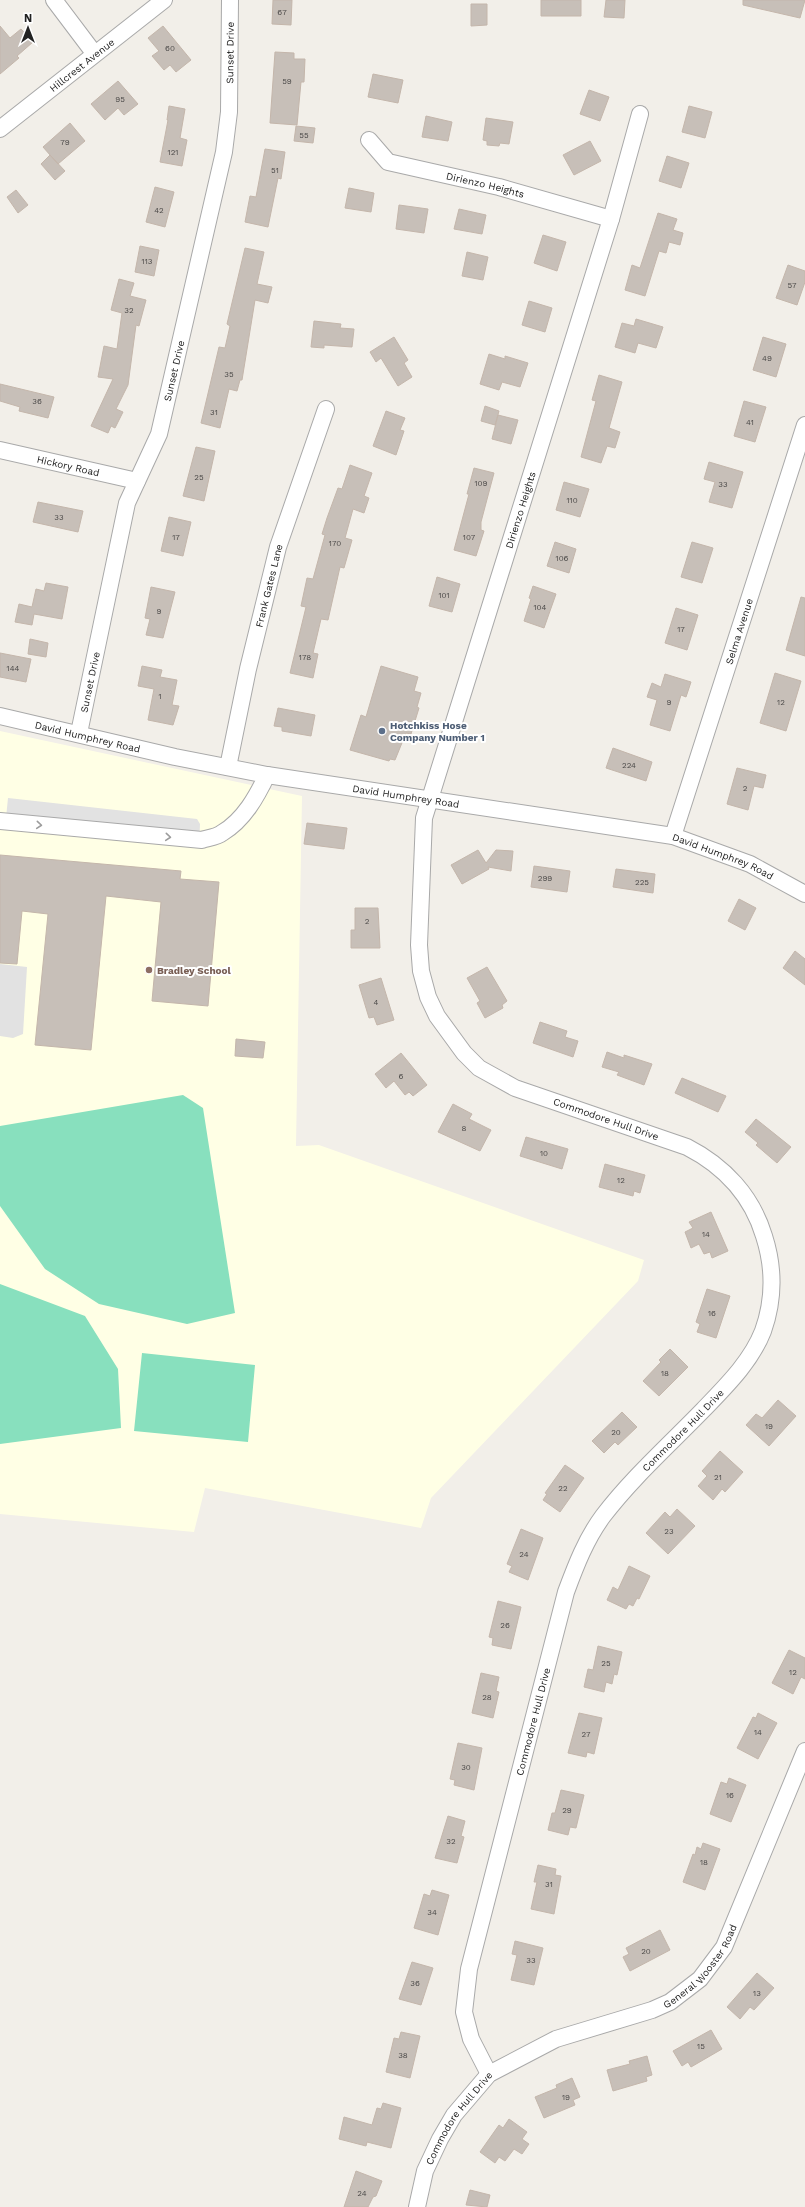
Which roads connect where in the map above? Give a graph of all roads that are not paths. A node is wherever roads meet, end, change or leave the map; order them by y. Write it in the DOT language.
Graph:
graph roads {
  1 [pos="54,0"];
  2 [pos="164,0"];
  3 [pos="230,0"];
  4 [pos="94,53"];
  5 [pos="640,114"];
  6 [pos="0,129"];
  7 [pos="368,140"];
  8 [pos="611,219"];
  9 [pos="326,409"];
  10 [pos="805,425"];
  11 [pos="0,450"];
  12 [pos="137,481"];
  13 [pos="0,716"];
  14 [pos="79,733"];
  15 [pos="228,767"];
  16 [pos="267,775"];
  17 [pos="430,800"];
  18 [pos="0,821"];
  19 [pos="673,836"];
  20 [pos="805,894"];
  21 [pos="805,1752"];
  22 [pos="489,2074"];
  23 [pos="417,2207"];
  1 -- 4 [label="street"];
  2 -- 4 [label="street, Hillcrest Avenue"];
  3 -- 12 [label="street, Sunset Drive"];
  4 -- 6 [label="street, Hillcrest Avenue"];
  5 -- 8 [label="street, Dirienzo Heights"];
  7 -- 8 [label="street, Dirienzo Heights"];
  8 -- 17 [label="street, Dirienzo Heights"];
  9 -- 15 [label="street, Frank Gates Lane"];
  10 -- 19 [label="street, Selma Avenue"];
  11 -- 12 [label="street, Hickory Road"];
  12 -- 14 [label="street, Sunset Drive"];
  13 -- 14 [label="street, David Humphrey Road"];
  14 -- 15 [label="street, David Humphrey Road"];
  15 -- 16 [label="street, David Humphrey Road"];
  16 -- 17 [label="street, David Humphrey Road"];
  18 -- 16 [label="street, one-way"];
  17 -- 19 [label="street, David Humphrey Road"];
  17 -- 22 [label="street, Commodore Hull Drive"];
  19 -- 20 [label="street, David Humphrey Road"];
  21 -- 22 [label="street, General Wooster Road"];
  22 -- 23 [label="street, Commodore Hull Drive"];
}
